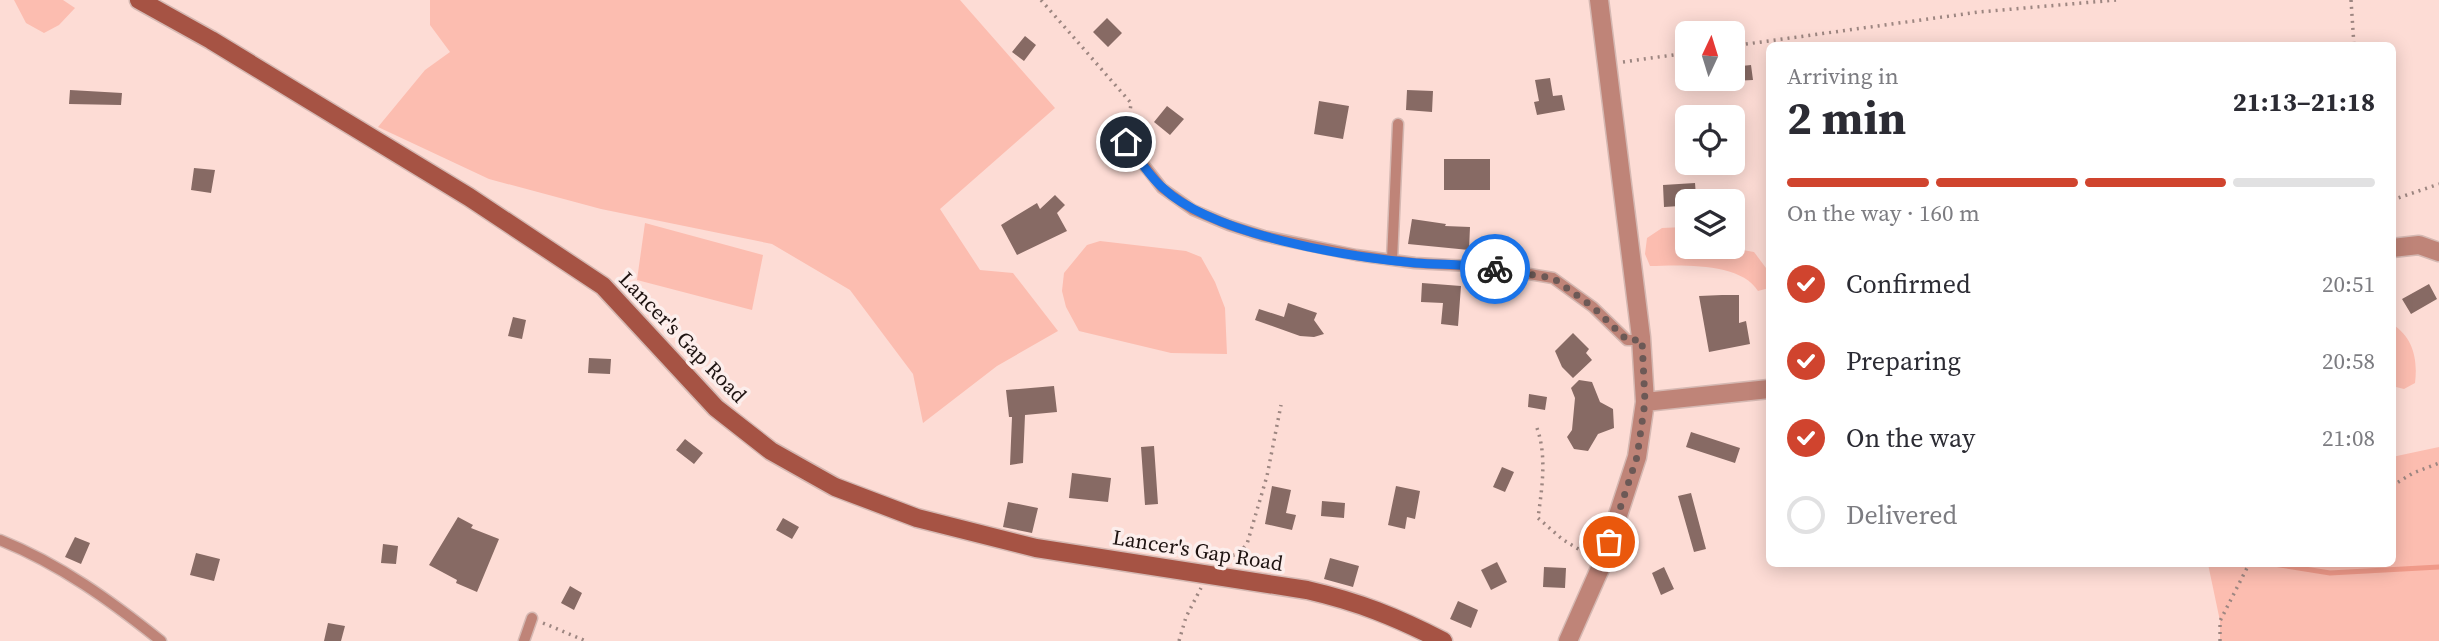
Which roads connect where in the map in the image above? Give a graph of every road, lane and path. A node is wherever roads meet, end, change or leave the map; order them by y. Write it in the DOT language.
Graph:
graph roads {
  1 [pos="139,0"];
  2 [pos="1041,0"];
  3 [pos="1599,0"];
  4 [pos="2116,0"];
  5 [pos="2351,0"];
  6 [pos="2354,42"];
  7 [pos="1745,44"];
  8 [pos="1675,55"];
  9 [pos="1607,64"];
  10 [pos="1398,124"];
  11 [pos="1126,142"];
  12 [pos="2439,184"];
  13 [pos="2396,199"];
  14 [pos="2396,248"];
  15 [pos="2439,252"];
  16 [pos="1392,260"];
  17 [pos="1642,340"];
  18 [pos="1766,388"];
  19 [pos="1645,402"];
  20 [pos="1281,405"];
  21 [pos="1537,428"];
  22 [pos="2439,463"];
  23 [pos="2396,484"];
  24 [pos="0,540"];
  25 [pos="1602,564"];
  26 [pos="2247,567"];
  27 [pos="1208,574"];
  28 [pos="532,618"];
  29 [pos="161,641"];
  30 [pos="524,641"];
  31 [pos="586,641"];
  32 [pos="1180,641"];
  33 [pos="1443,641"];
  34 [pos="1568,641"];
  35 [pos="2220,641"];
  1 -- 27 [label="main road, Lancer's Gap Road"];
  2 -- 11 [label="path"];
  3 -- 9 [label="street"];
  4 -- 7 [label="path"];
  5 -- 6 [label="path"];
  8 -- 9 [label="path"];
  9 -- 17 [label="street"];
  10 -- 16 [label="lane"];
  11 -- 16 [label="lane"];
  12 -- 13 [label="path"];
  14 -- 15 [label="street"];
  16 -- 17 [label="lane"];
  17 -- 19 [label="street"];
  18 -- 19 [label="street"];
  19 -- 25 [label="street"];
  20 -- 27 [label="path"];
  21 -- 25 [label="path"];
  22 -- 23 [label="path"];
  24 -- 29 [label="lane"];
  25 -- 34 [label="street"];
  26 -- 35 [label="path"];
  27 -- 32 [label="path"];
  27 -- 33 [label="main road, Lancer's Gap Road"];
  28 -- 30 [label="lane"];
  28 -- 31 [label="path"];
}
